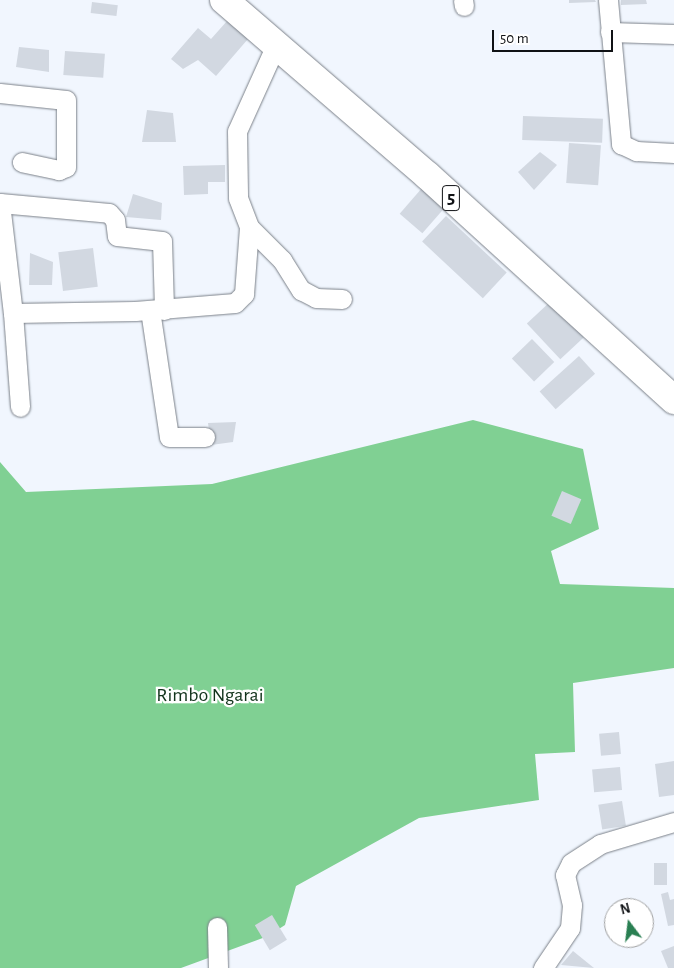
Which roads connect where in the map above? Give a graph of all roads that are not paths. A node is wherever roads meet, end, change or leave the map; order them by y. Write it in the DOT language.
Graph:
graph roads {
  1 [pos="224,0"];
  2 [pos="608,0"];
  3 [pos="610,32"];
  4 [pos="674,34"];
  5 [pos="274,47"];
  6 [pos="0,93"];
  7 [pos="674,153"];
  8 [pos="22,162"];
  9 [pos="0,203"];
  10 [pos="249,227"];
  11 [pos="5,289"];
  12 [pos="342,299"];
  13 [pos="157,310"];
  14 [pos="13,314"];
  15 [pos="674,400"];
  16 [pos="20,407"];
  17 [pos="205,437"];
  18 [pos="674,822"];
  19 [pos="217,927"];
  20 [pos="218,968"];
  21 [pos="543,968"];
  1 -- 5 [label="highway, 5"];
  2 -- 3 [label="street"];
  3 -- 4 [label="street"];
  3 -- 7 [label="street"];
  5 -- 10 [label="street"];
  5 -- 15 [label="highway, 5"];
  6 -- 8 [label="street"];
  9 -- 11 [label="street"];
  9 -- 13 [label="street"];
  10 -- 12 [label="street"];
  10 -- 13 [label="street"];
  11 -- 14 [label="street"];
  13 -- 14 [label="street"];
  13 -- 17 [label="street"];
  14 -- 16 [label="street"];
  18 -- 21 [label="street"];
  19 -- 20 [label="street"];
}
